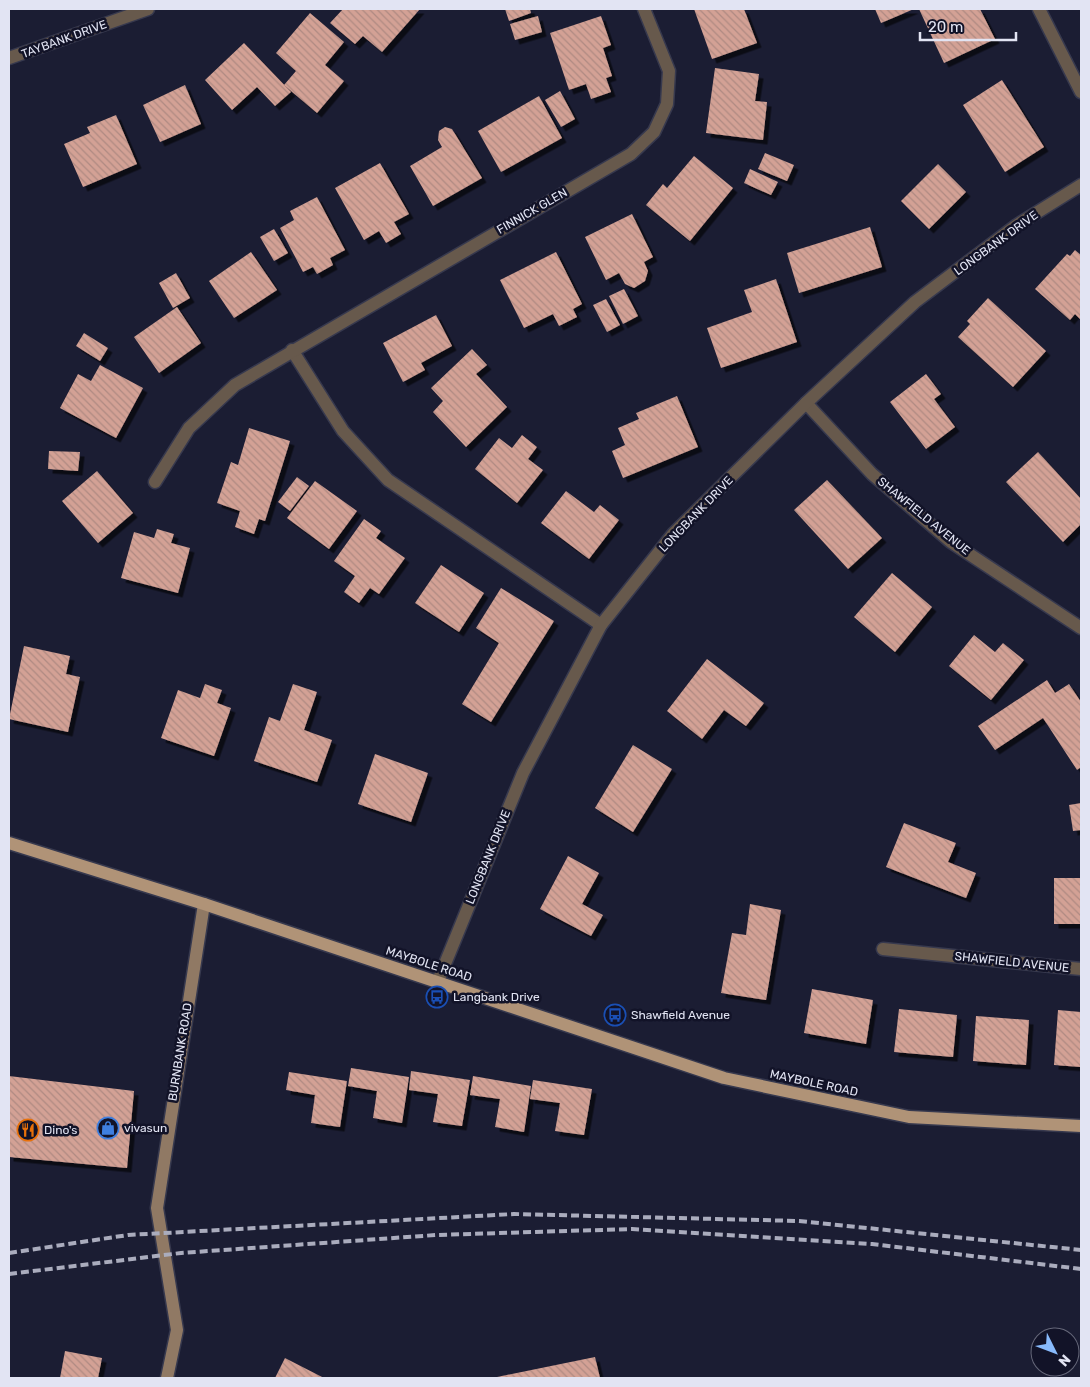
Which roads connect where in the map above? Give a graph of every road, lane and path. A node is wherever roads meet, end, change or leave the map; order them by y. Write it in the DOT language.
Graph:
graph roads {
  1 [pos="148,9"];
  2 [pos="644,9"];
  3 [pos="1039,9"];
  4 [pos="9,58"];
  5 [pos="1081,92"];
  6 [pos="1081,185"];
  7 [pos="292,350"];
  8 [pos="806,403"];
  9 [pos="155,482"];
  10 [pos="601,625"];
  11 [pos="1081,628"];
  12 [pos="9,843"];
  13 [pos="204,904"];
  14 [pos="883,949"];
  15 [pos="1081,969"];
  16 [pos="438,980"];
  17 [pos="1081,1126"];
  18 [pos="167,1378"];
  1 -- 4 [label="street, TAYBANK DRIVE"];
  2 -- 7 [label="street, FINNICK GLEN"];
  3 -- 5 [label="street"];
  6 -- 8 [label="street, LONGBANK DRIVE"];
  7 -- 9 [label="street, FINNICK GLEN"];
  7 -- 10 [label="street"];
  8 -- 10 [label="street, LONGBANK DRIVE"];
  8 -- 11 [label="street, SHAWFIELD AVENUE"];
  10 -- 16 [label="street, LONGBANK DRIVE"];
  12 -- 13 [label="main road, MAYBOLE ROAD"];
  13 -- 16 [label="main road, MAYBOLE ROAD"];
  13 -- 18 [label="street, BURNBANK ROAD"];
  14 -- 15 [label="street, SHAWFIELD AVENUE"];
  16 -- 17 [label="main road, MAYBOLE ROAD"];
}
